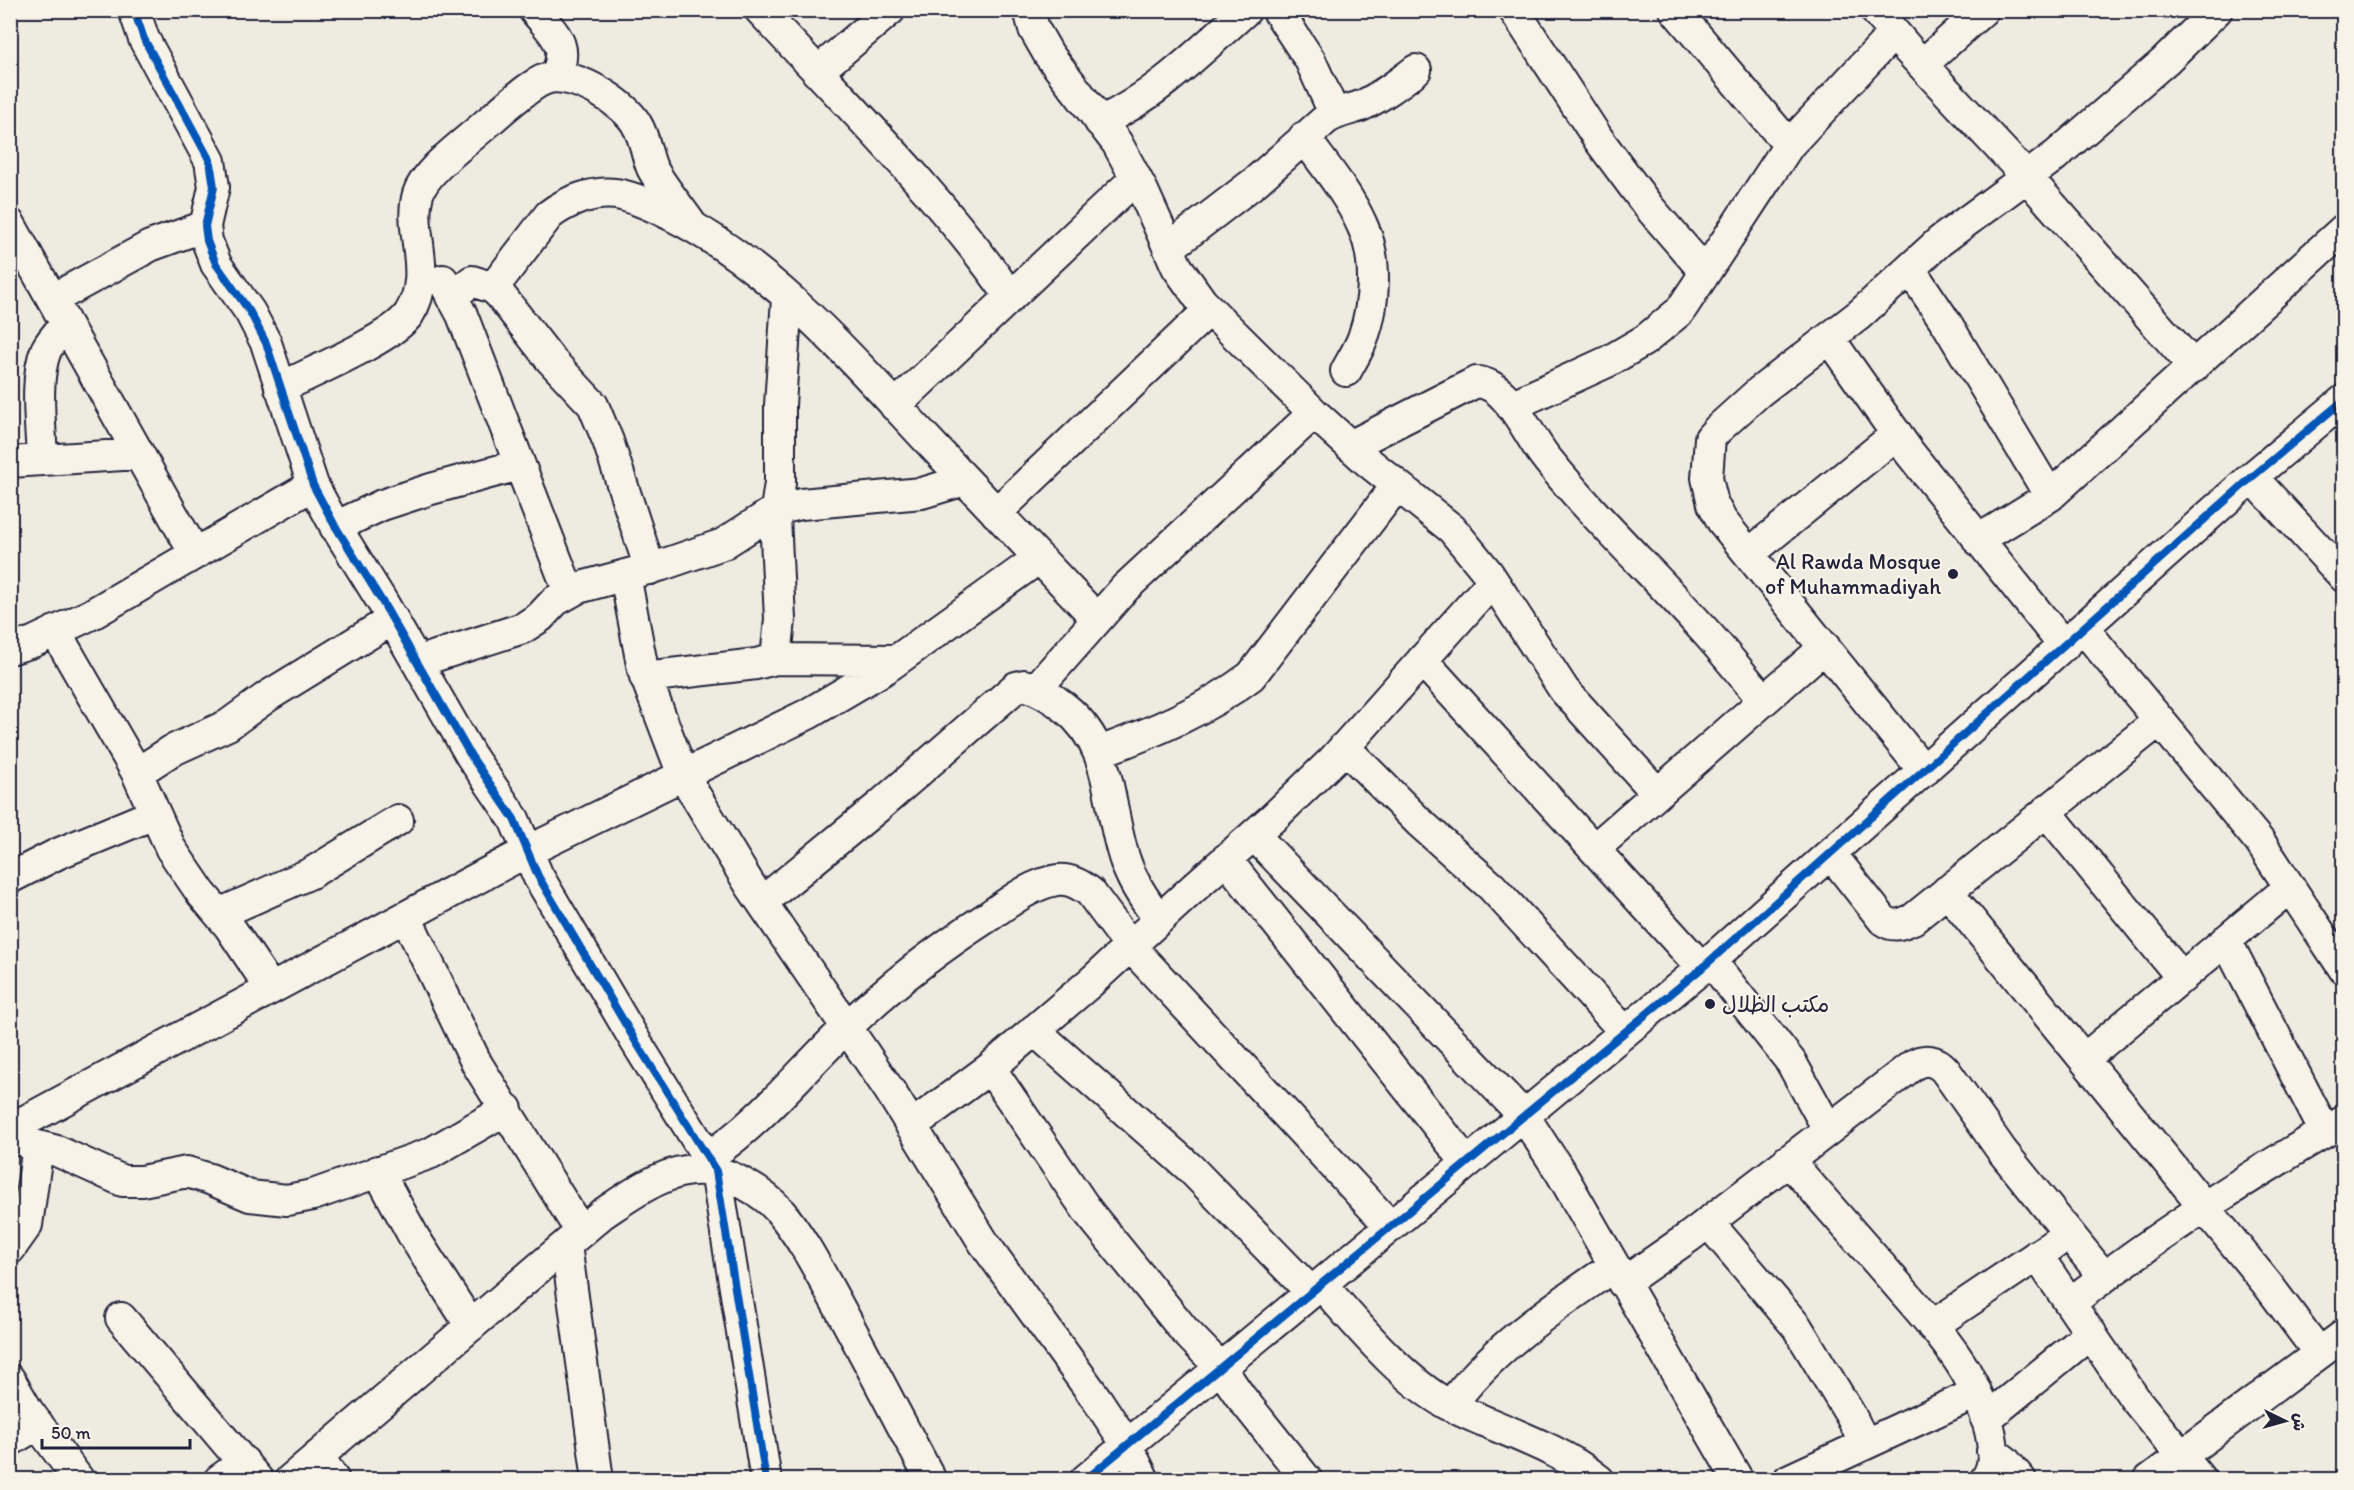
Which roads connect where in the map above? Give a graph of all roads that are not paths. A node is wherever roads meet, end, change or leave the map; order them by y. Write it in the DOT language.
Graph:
graph roads {
  1 [pos="134,10"];
  2 [pos="534,10"];
  3 [pos="760,10"];
  4 [pos="890,10"];
  5 [pos="1029,10"];
  6 [pos="1246,10"];
  7 [pos="1277,10"];
  8 [pos="1514,10"];
  9 [pos="1675,10"];
  10 [pos="1874,10"];
  11 [pos="1983,10"];
  12 [pos="2217,10"];
  13 [pos="1893,34"];
  14 [pos="1922,65"];
  15 [pos="1416,70"];
  16 [pos="817,72"];
  17 [pos="555,77"];
  18 [pos="1334,114"];
  19 [pos="1100,122"];
  20 [pos="1304,137"];
  21 [pos="1789,145"];
  22 [pos="2027,177"];
  23 [pos="1136,178"];
  24 [pos="10,224"];
  25 [pos="205,226"];
  26 [pos="693,226"];
  27 [pos="2343,230"];
  28 [pos="1168,248"];
  29 [pos="421,256"];
  30 [pos="1910,269"];
  31 [pos="1704,272"];
  32 [pos="493,288"];
  33 [pos="1010,296"];
  34 [pos="452,297"];
  35 [pos="788,298"];
  36 [pos="1209,310"];
  37 [pos="60,312"];
  38 [pos="1829,338"];
  39 [pos="2194,367"];
  40 [pos="1346,371"];
  41 [pos="280,388"];
  42 [pos="2343,400"];
  43 [pos="895,406"];
  44 [pos="1511,406"];
  45 [pos="1314,413"];
  46 [pos="1897,434"];
  47 [pos="1350,446"];
  48 [pos="139,454"];
  49 [pos="42,459"];
  50 [pos="10,462"];
  51 [pos="519,465"];
  52 [pos="2252,477"];
  53 [pos="965,480"];
  54 [pos="314,485"];
  55 [pos="1397,485"];
  56 [pos="2050,496"];
  57 [pos="776,510"];
  58 [pos="996,513"];
  59 [pos="335,526"];
  60 [pos="1978,540"];
  61 [pos="1750,553"];
  62 [pos="195,554"];
  63 [pos="1039,558"];
  64 [pos="637,572"];
  65 [pos="2343,577"];
  66 [pos="1493,581"];
  67 [pos="569,592"];
  68 [pos="393,619"];
  69 [pos="1097,620"];
  70 [pos="55,631"];
  71 [pos="2074,638"];
  72 [pos="1825,647"];
  73 [pos="10,649"];
  74 [pos="776,659"];
  75 [pos="897,660"];
  76 [pos="1422,660"];
  77 [pos="417,662"];
  78 [pos="645,677"];
  79 [pos="1036,689"];
  80 [pos="1763,700"];
  81 [pos="2160,720"];
  82 [pos="1344,747"];
  83 [pos="1099,752"];
  84 [pos="1924,771"];
  85 [pos="137,773"];
  86 [pos="683,776"];
  87 [pos="1657,793"];
  88 [pos="2046,811"];
  89 [pos="154,814"];
  90 [pos="398,820"];
  91 [pos="1254,835"];
  92 [pos="1594,849"];
  93 [pos="528,851"];
  94 [pos="1831,854"];
  95 [pos="1226,859"];
  96 [pos="10,878"];
  97 [pos="2290,887"];
  98 [pos="1947,891"];
  99 [pos="762,902"];
  100 [pos="219,914"];
  101 [pos="405,916"];
  102 [pos="1159,919"];
  103 [pos="2226,940"];
  104 [pos="1130,946"];
  105 [pos="1706,964"];
  106 [pos="2343,969"];
  107 [pos="2182,978"];
  108 [pos="271,989"];
  109 [pos="846,1027"];
  110 [pos="1034,1030"];
  111 [pos="1625,1032"];
  112 [pos="2084,1059"];
  113 [pos="990,1068"];
  114 [pos="507,1109"];
  115 [pos="1524,1116"];
  116 [pos="911,1126"];
  117 [pos="2334,1127"];
  118 [pos="10,1128"];
  119 [pos="1828,1129"];
  120 [pos="10,1136"];
  121 [pos="38,1146"];
  122 [pos="1788,1160"];
  123 [pos="1467,1162"];
  124 [pos="712,1164"];
  125 [pos="378,1171"];
  126 [pos="2204,1207"];
  127 [pos="1708,1222"];
  128 [pos="1390,1226"];
  129 [pos="2069,1235"];
  130 [pos="574,1238"];
  131 [pos="10,1249"];
  132 [pos="2037,1255"];
  133 [pos="1618,1275"];
  134 [pos="2104,1277"];
  135 [pos="1316,1288"];
  136 [pos="2070,1303"];
  137 [pos="121,1318"];
  138 [pos="471,1326"];
  139 [pos="1932,1326"];
  140 [pos="2091,1334"];
  141 [pos="2343,1335"];
  142 [pos="2319,1353"];
  143 [pos="1220,1367"];
  144 [pos="10,1380"];
  145 [pos="1450,1405"];
  146 [pos="1981,1406"];
  147 [pos="38,1424"];
  148 [pos="10,1441"];
  149 [pos="1865,1444"];
  150 [pos="1127,1445"];
  151 [pos="2180,1454"];
  152 [pos="1989,1465"];
  153 [pos="326,1468"];
  154 [pos="251,1471"];
  155 [pos="79,1479"];
  156 [pos="219,1479"];
  157 [pos="290,1479"];
  158 [pos="598,1479"];
  159 [pos="766,1479"];
  160 [pos="931,1479"];
  161 [pos="1085,1479"];
  162 [pos="1144,1479"];
  163 [pos="1307,1479"];
  164 [pos="1599,1479"];
  165 [pos="1738,1479"];
  166 [pos="1788,1479"];
  167 [pos="2020,1479"];
  168 [pos="2149,1479"];
  169 [pos="2200,1479"];
  1 -- 25 [label="street"];
  2 -- 17 [label="street"];
  3 -- 16 [label="street"];
  4 -- 16 [label="street"];
  5 -- 19 [label="street"];
  6 -- 19 [label="street"];
  7 -- 18 [label="street"];
  8 -- 31 [label="street"];
  9 -- 21 [label="street"];
  10 -- 13 [label="street"];
  10 -- 14 [label="street"];
  11 -- 14 [label="street"];
  12 -- 22 [label="street"];
  13 -- 14 [label="street"];
  13 -- 21 [label="street"];
  14 -- 22 [label="street"];
  15 -- 18 [label="street"];
  16 -- 33 [label="street"];
  17 -- 26 [label="street"];
  17 -- 29 [label="street"];
  18 -- 20 [label="street"];
  19 -- 23 [label="street"];
  20 -- 28 [label="street"];
  20 -- 40 [label="street"];
  21 -- 31 [label="street"];
  22 -- 30 [label="street"];
  22 -- 39 [label="street"];
  23 -- 28 [label="street"];
  23 -- 33 [label="street"];
  24 -- 37 [label="street"];
  25 -- 37 [label="street"];
  25 -- 41 [label="street"];
  26 -- 32 [label="street"];
  26 -- 35 [label="street"];
  27 -- 39 [label="street"];
  28 -- 36 [label="street"];
  29 -- 34 [label="street"];
  29 -- 41 [label="street"];
  30 -- 38 [label="street"];
  30 -- 56 [label="street"];
  31 -- 44 [label="street"];
  32 -- 34 [label="street"];
  32 -- 64 [label="street"];
  33 -- 43 [label="street"];
  34 -- 51 [label="street"];
  35 -- 43 [label="street"];
  35 -- 57 [label="street"];
  36 -- 45 [label="street"];
  36 -- 58 [label="street"];
  37 -- 48 [label="street"];
  37 -- 49 [label="street"];
  38 -- 46 [label="street"];
  38 -- 61 [label="street"];
  39 -- 56 [label="street"];
  41 -- 54 [label="street"];
  42 -- 52 [label="street"];
  43 -- 53 [label="street"];
  44 -- 47 [label="street"];
  44 -- 80 [label="street"];
  45 -- 47 [label="street"];
  45 -- 69 [label="street"];
  46 -- 60 [label="street"];
  46 -- 61 [label="street"];
  47 -- 55 [label="street"];
  48 -- 49 [label="street"];
  48 -- 62 [label="street"];
  49 -- 50 [label="street"];
  51 -- 59 [label="street"];
  51 -- 67 [label="street"];
  52 -- 65 [label="street"];
  52 -- 71 [label="street"];
  53 -- 57 [label="street"];
  53 -- 58 [label="street"];
  54 -- 59 [label="street"];
  54 -- 62 [label="street"];
  55 -- 66 [label="street"];
  55 -- 83 [label="street"];
  56 -- 60 [label="street"];
  57 -- 64 [label="street"];
  57 -- 74 [label="street"];
  58 -- 63 [label="street"];
  59 -- 68 [label="street"];
  60 -- 71 [label="street"];
  61 -- 72 [label="street"];
  62 -- 70 [label="street"];
  63 -- 69 [label="street"];
  63 -- 75 [label="street"];
  64 -- 67 [label="street"];
  64 -- 78 [label="street"];
  66 -- 76 [label="street"];
  66 -- 87 [label="street"];
  67 -- 77 [label="street"];
  68 -- 77 [label="street"];
  68 -- 85 [label="street"];
  69 -- 79 [label="street"];
  70 -- 73 [label="street"];
  70 -- 85 [label="street"];
  71 -- 81 [label="street"];
  71 -- 84 [label="street"];
  72 -- 80 [label="street"];
  72 -- 84 [label="street"];
  74 -- 75 [label="street"];
  74 -- 78 [label="street"];
  75 -- 86 [label="street"];
  76 -- 82 [label="street"];
  76 -- 92 [label="street"];
  77 -- 93 [label="street"];
  78 -- 86 [label="street"];
  79 -- 83 [label="street"];
  79 -- 99 [label="street"];
  80 -- 87 [label="street"];
  81 -- 88 [label="street"];
  81 -- 97 [label="street"];
  82 -- 91 [label="street"];
  82 -- 111 [label="street"];
  83 -- 102 [label="street"];
  84 -- 94 [label="street"];
  85 -- 89 [label="street"];
  86 -- 93 [label="street"];
  86 -- 99 [label="street"];
  87 -- 92 [label="street"];
  88 -- 98 [label="street"];
  88 -- 107 [label="street"];
  89 -- 96 [label="street"];
  89 -- 100 [label="street"];
  90 -- 100 [label="street"];
  91 -- 95 [label="street"];
  91 -- 115 [label="street"];
  92 -- 105 [label="street"];
  93 -- 101 [label="street"];
  93 -- 124 [label="street"];
  94 -- 98 [label="street"];
  94 -- 105 [label="street"];
  95 -- 102 [label="street"];
  95 -- 123 [label="street"];
  97 -- 103 [label="street"];
  97 -- 106 [label="street"];
  98 -- 112 [label="street"];
  99 -- 109 [label="street"];
  100 -- 108 [label="street"];
  101 -- 108 [label="street"];
  101 -- 114 [label="street"];
  102 -- 104 [label="street"];
  103 -- 107 [label="street"];
  103 -- 117 [label="street"];
  104 -- 109 [label="street"];
  104 -- 110 [label="street"];
  104 -- 128 [label="street"];
  105 -- 111 [label="street"];
  105 -- 119 [label="street"];
  107 -- 112 [label="street"];
  108 -- 118 [label="street"];
  109 -- 116 [label="street"];
  109 -- 124 [label="street"];
  110 -- 113 [label="street"];
  110 -- 135 [label="street"];
  111 -- 115 [label="street"];
  112 -- 126 [label="street"];
  113 -- 116 [label="street"];
  113 -- 143 [label="street"];
  114 -- 125 [label="street"];
  114 -- 130 [label="street"];
  115 -- 123 [label="street"];
  115 -- 133 [label="street"];
  116 -- 150 [label="street"];
  117 -- 126 [label="street"];
  119 -- 122 [label="street"];
  119 -- 129 [label="street"];
  120 -- 121 [label="street"];
  121 -- 125 [label="street"];
  121 -- 131 [label="street"];
  122 -- 127 [label="street"];
  122 -- 139 [label="street"];
  123 -- 128 [label="street"];
  124 -- 130 [label="street"];
  124 -- 159 [label="street"];
  124 -- 160 [label="street"];
  125 -- 138 [label="street"];
  126 -- 134 [label="street"];
  126 -- 142 [label="street"];
  127 -- 133 [label="street"];
  127 -- 149 [label="street"];
  128 -- 135 [label="street"];
  129 -- 132 [label="street"];
  129 -- 134 [label="street"];
  130 -- 138 [label="street"];
  130 -- 158 [label="street"];
  132 -- 136 [label="street"];
  132 -- 139 [label="street"];
  133 -- 145 [label="street"];
  133 -- 165 [label="street"];
  134 -- 136 [label="street"];
  135 -- 143 [label="street"];
  135 -- 145 [label="street"];
  136 -- 140 [label="street"];
  137 -- 154 [label="street"];
  138 -- 153 [label="street"];
  139 -- 146 [label="street"];
  140 -- 146 [label="street"];
  140 -- 151 [label="street"];
  141 -- 142 [label="street"];
  142 -- 151 [label="street"];
  143 -- 150 [label="street"];
  143 -- 163 [label="street"];
  144 -- 147 [label="street"];
  145 -- 164 [label="street"];
  146 -- 149 [label="street"];
  146 -- 152 [label="street"];
  147 -- 148 [label="street"];
  147 -- 155 [label="street"];
  149 -- 166 [label="street"];
  150 -- 161 [label="street"];
  150 -- 162 [label="street"];
  151 -- 168 [label="street"];
  151 -- 169 [label="street"];
  152 -- 167 [label="street"];
  153 -- 157 [label="street"];
  154 -- 156 [label="street"];
}
